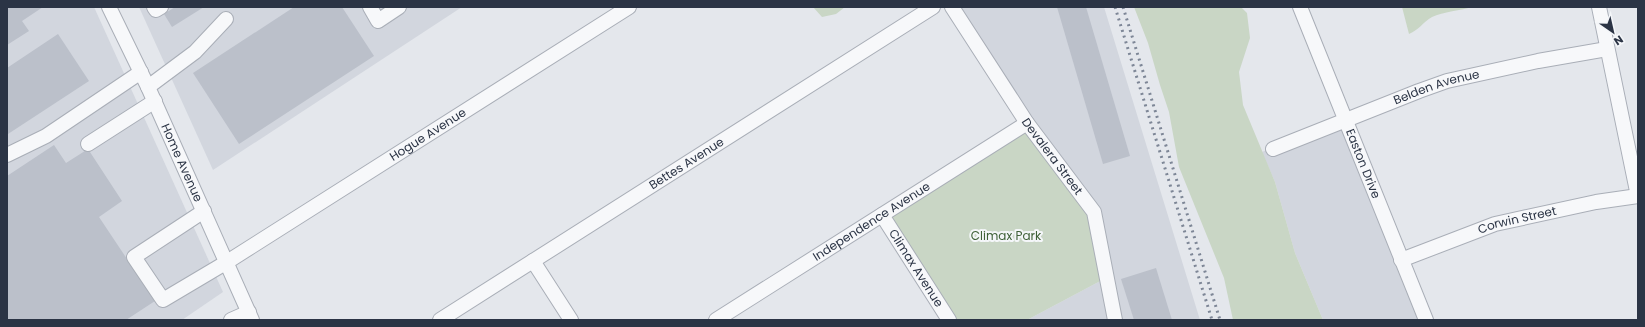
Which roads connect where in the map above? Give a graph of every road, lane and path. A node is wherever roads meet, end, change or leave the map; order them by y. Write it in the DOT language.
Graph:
graph roads {
  1 [pos="109,7"];
  2 [pos="154,7"];
  3 [pos="161,7"];
  4 [pos="370,7"];
  5 [pos="399,7"];
  6 [pos="629,7"];
  7 [pos="933,7"];
  8 [pos="952,7"];
  9 [pos="1300,7"];
  10 [pos="1599,7"];
  11 [pos="226,19"];
  12 [pos="1607,49"];
  13 [pos="141,72"];
  14 [pos="148,87"];
  15 [pos="155,102"];
  16 [pos="1344,120"];
  17 [pos="1027,123"];
  18 [pos="88,144"];
  19 [pos="1273,149"];
  20 [pos="7,155"];
  21 [pos="1638,196"];
  22 [pos="204,211"];
  23 [pos="882,216"];
  24 [pos="1401,260"];
  25 [pos="533,261"];
  26 [pos="227,262"];
  27 [pos="251,316"];
  28 [pos="231,320"];
  29 [pos="440,320"];
  30 [pos="571,320"];
  31 [pos="716,320"];
  32 [pos="949,320"];
  33 [pos="1115,320"];
  34 [pos="1426,320"];
  1 -- 13 [label="street, Home Avenue"];
  2 -- 3 [label="street"];
  4 -- 5 [label="street"];
  6 -- 26 [label="street, Hogue Avenue"];
  7 -- 25 [label="street, Bettes Avenue"];
  8 -- 17 [label="street, Devalera Street"];
  9 -- 16 [label="street, Easton Drive"];
  10 -- 12 [label="street"];
  11 -- 14 [label="street"];
  12 -- 16 [label="street, Belden Avenue"];
  12 -- 21 [label="street"];
  13 -- 14 [label="street, Home Avenue"];
  13 -- 20 [label="street"];
  14 -- 15 [label="street, Home Avenue"];
  15 -- 18 [label="street"];
  15 -- 22 [label="street, Home Avenue"];
  16 -- 19 [label="street, Belden Avenue"];
  16 -- 24 [label="street, Easton Drive"];
  17 -- 23 [label="street, Independence Avenue"];
  17 -- 33 [label="street, Devalera Street"];
  21 -- 24 [label="street, Corwin Street"];
  22 -- 26 [label="street, Home Avenue"];
  22 -- 26 [label="street, Hogue Avenue"];
  23 -- 31 [label="street, Independence Avenue"];
  23 -- 32 [label="street, Climax Avenue"];
  24 -- 34 [label="street, Easton Drive"];
  25 -- 29 [label="street, Bettes Avenue"];
  25 -- 30 [label="street"];
  26 -- 27 [label="street, Home Avenue"];
  27 -- 28 [label="street"];
}
